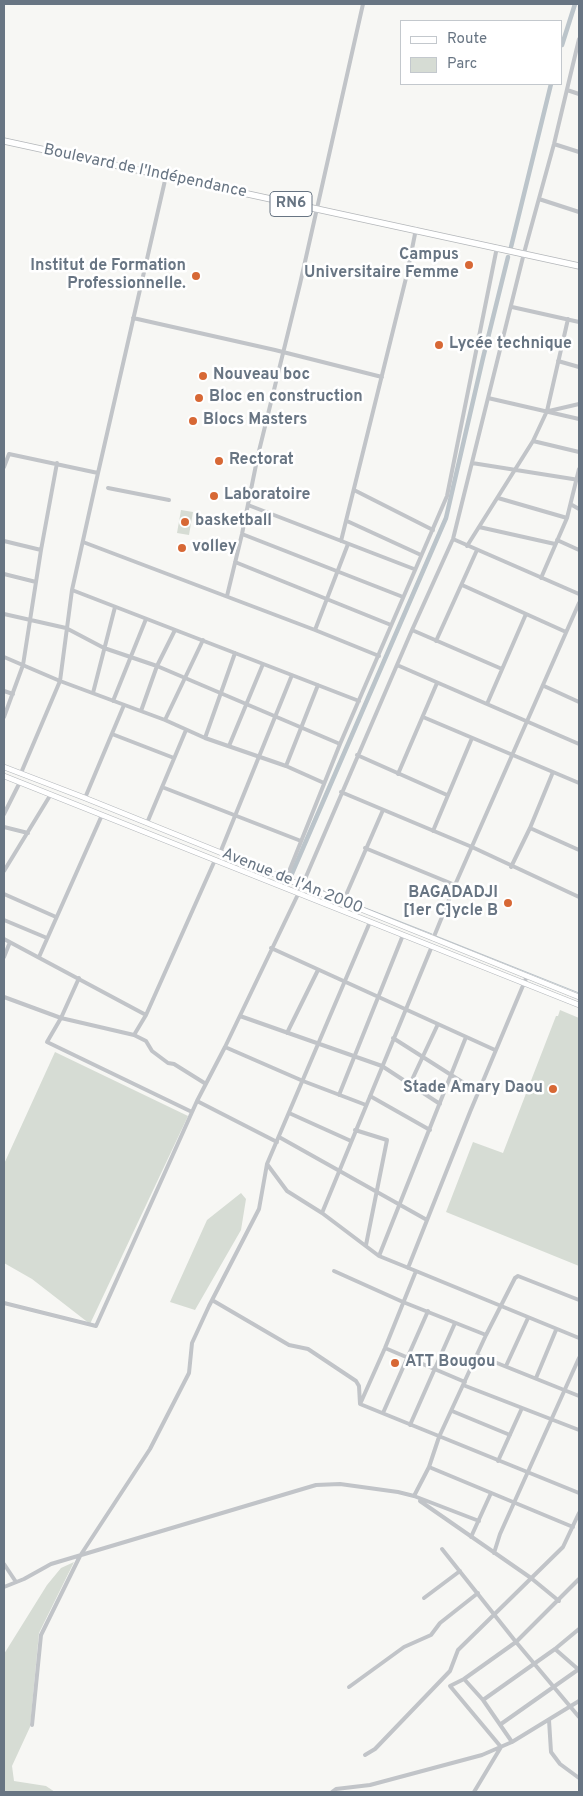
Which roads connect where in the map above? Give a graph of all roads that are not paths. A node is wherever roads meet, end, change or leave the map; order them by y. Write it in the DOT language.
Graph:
graph roads {
  1 [pos="363,4"];
  2 [pos="579,39"];
  3 [pos="567,90"];
  4 [pos="579,94"];
  5 [pos="4,141"];
  6 [pos="554,144"];
  7 [pos="579,152"];
  8 [pos="166,176"];
  9 [pos="539,199"];
  10 [pos="316,210"];
  11 [pos="579,212"];
  12 [pos="416,229"];
  13 [pos="497,247"];
  14 [pos="524,253"];
  15 [pos="579,266"];
  16 [pos="512,307"];
  17 [pos="133,318"];
  18 [pos="568,319"];
  19 [pos="579,322"];
  20 [pos="284,353"];
  21 [pos="558,361"];
  22 [pos="579,366"];
  23 [pos="382,377"];
  24 [pos="488,398"];
  25 [pos="579,404"];
  26 [pos="547,412"];
  27 [pos="579,419"];
  28 [pos="533,440"];
  29 [pos="4,452"];
  30 [pos="579,452"];
  31 [pos="9,454"];
  32 [pos="472,463"];
  33 [pos="57,464"];
  34 [pos="4,467"];
  35 [pos="579,469"];
  36 [pos="515,471"];
  37 [pos="98,473"];
  38 [pos="578,479"];
  39 [pos="108,488"];
  40 [pos="354,490"];
  41 [pos="498,498"];
  42 [pos="169,500"];
  43 [pos="248,505"];
  44 [pos="572,506"];
  45 [pos="579,509"];
  46 [pos="568,518"];
  47 [pos="347,521"];
  48 [pos="479,527"];
  49 [pos="433,530"];
  50 [pos="242,534"];
  51 [pos="453,540"];
  52 [pos="4,541"];
  53 [pos="341,541"];
  54 [pos="83,542"];
  55 [pos="556,542"];
  56 [pos="348,544"];
  57 [pos="467,546"];
  58 [pos="41,550"];
  59 [pos="477,550"];
  60 [pos="579,550"];
  61 [pos="421,555"];
  62 [pos="235,562"];
  63 [pos="414,569"];
  64 [pos="338,572"];
  65 [pos="4,574"];
  66 [pos="541,578"];
  67 [pos="36,582"];
  68 [pos="462,585"];
  69 [pos="72,590"];
  70 [pos="579,594"];
  71 [pos="227,596"];
  72 [pos="402,596"];
  73 [pos="328,599"];
  74 [pos="579,603"];
  75 [pos="115,607"];
  76 [pos="4,614"];
  77 [pos="526,614"];
  78 [pos="146,619"];
  79 [pos="30,620"];
  80 [pos="391,625"];
  81 [pos="66,628"];
  82 [pos="175,630"];
  83 [pos="315,630"];
  84 [pos="412,630"];
  85 [pos="566,632"];
  86 [pos="203,640"];
  87 [pos="436,641"];
  88 [pos="104,648"];
  89 [pos="235,653"];
  90 [pos="379,656"];
  91 [pos="4,657"];
  92 [pos="130,658"];
  93 [pos="263,664"];
  94 [pos="23,665"];
  95 [pos="397,665"];
  96 [pos="157,666"];
  97 [pos="502,669"];
  98 [pos="292,675"];
  99 [pos="185,678"];
  100 [pos="60,681"];
  101 [pos="438,683"];
  102 [pos="318,685"];
  103 [pos="544,686"];
  104 [pos="4,691"];
  105 [pos="93,693"];
  106 [pos="220,693"];
  107 [pos="12,694"];
  108 [pos="114,701"];
  109 [pos="359,701"];
  110 [pos="579,702"];
  111 [pos="247,704"];
  112 [pos="487,704"];
  113 [pos="124,705"];
  114 [pos="141,711"];
  115 [pos="275,716"];
  116 [pos="4,717"];
  117 [pos="423,717"];
  118 [pos="165,720"];
  119 [pos="527,721"];
  120 [pos="302,727"];
  121 [pos="186,730"];
  122 [pos="112,734"];
  123 [pos="205,738"];
  124 [pos="472,738"];
  125 [pos="340,744"];
  126 [pos="579,744"];
  127 [pos="229,746"];
  128 [pos="357,755"];
  129 [pos="513,755"];
  130 [pos="258,757"];
  131 [pos="174,758"];
  132 [pos="286,766"];
  133 [pos="4,767"];
  134 [pos="553,772"];
  135 [pos="21,774"];
  136 [pos="398,774"];
  137 [pos="4,776"];
  138 [pos="20,782"];
  139 [pos="324,783"];
  140 [pos="579,784"];
  141 [pos="162,787"];
  142 [pos="341,792"];
  143 [pos="51,794"];
  144 [pos="447,795"];
  145 [pos="85,798"];
  146 [pos="382,810"];
  147 [pos="4,814"];
  148 [pos="102,815"];
  149 [pos="235,815"];
  150 [pos="147,823"];
  151 [pos="4,827"];
  152 [pos="530,828"];
  153 [pos="433,831"];
  154 [pos="28,833"];
  155 [pos="301,841"];
  156 [pos="365,848"];
  157 [pos="472,848"];
  158 [pos="579,850"];
  159 [pos="220,853"];
  160 [pos="215,860"];
  161 [pos="511,867"];
  162 [pos="4,871"];
  163 [pos="286,879"];
  164 [pos="455,885"];
  165 [pos="302,886"];
  166 [pos="298,893"];
  167 [pos="4,894"];
  168 [pos="579,897"];
  169 [pos="343,902"];
  170 [pos="56,916"];
  171 [pos="4,920"];
  172 [pos="370,922"];
  173 [pos="403,935"];
  174 [pos="46,938"];
  175 [pos="4,939"];
  176 [pos="433,939"];
  177 [pos="10,942"];
  178 [pos="432,946"];
  179 [pos="271,948"];
  180 [pos="39,956"];
  181 [pos="4,958"];
  182 [pos="318,970"];
  183 [pos="527,976"];
  184 [pos="79,978"];
  185 [pos="345,982"];
  186 [pos="524,983"];
  187 [pos="4,997"];
  188 [pos="378,997"];
  189 [pos="579,997"];
  190 [pos="579,1005"];
  191 [pos="405,1009"];
  192 [pos="146,1015"];
  193 [pos="240,1016"];
  194 [pos="61,1018"];
  195 [pos="438,1024"];
  196 [pos="288,1033"];
  197 [pos="134,1034"];
  198 [pos="466,1037"];
  199 [pos="393,1038"];
  200 [pos="318,1044"];
  201 [pos="225,1047"];
  202 [pos="495,1050"];
  203 [pos="354,1056"];
  204 [pos="422,1057"];
  205 [pos="382,1066"];
  206 [pos="451,1075"];
  207 [pos="303,1081"];
  208 [pos="206,1084"];
  209 [pos="410,1084"];
  210 [pos="478,1092"];
  211 [pos="339,1095"];
  212 [pos="370,1096"];
  213 [pos="197,1101"];
  214 [pos="440,1104"];
  215 [pos="366,1105"];
  216 [pos="192,1112"];
  217 [pos="289,1113"];
  218 [pos="355,1130"];
  219 [pos="430,1130"];
  220 [pos="279,1137"];
  221 [pos="277,1142"];
  222 [pos="351,1142"];
  223 [pos="267,1164"];
  224 [pos="339,1170"];
  225 [pos="377,1192"];
  226 [pos="400,1205"];
  227 [pos="322,1213"];
  228 [pos="427,1220"];
  229 [pos="366,1245"];
  230 [pos="379,1256"];
  231 [pos="408,1268"];
  232 [pos="334,1271"];
  233 [pos="416,1271"];
  234 [pos="212,1300"];
  235 [pos="579,1300"];
  236 [pos="403,1302"];
  237 [pos="4,1303"];
  238 [pos="500,1306"];
  239 [pos="428,1311"];
  240 [pos="528,1318"];
  241 [pos="455,1323"];
  242 [pos="556,1330"];
  243 [pos="486,1336"];
  244 [pos="579,1336"];
  245 [pos="385,1348"];
  246 [pos="477,1355"];
  247 [pos="407,1358"];
  248 [pos="579,1358"];
  249 [pos="506,1366"];
  250 [pos="435,1370"];
  251 [pos="536,1378"];
  252 [pos="464,1384"];
  253 [pos="566,1390"];
  254 [pos="579,1396"];
  255 [pos="360,1404"];
  256 [pos="522,1408"];
  257 [pos="452,1411"];
  258 [pos="383,1413"];
  259 [pos="553,1420"];
  260 [pos="410,1425"];
  261 [pos="579,1430"];
  262 [pos="510,1435"];
  263 [pos="439,1437"];
  264 [pos="498,1461"];
  265 [pos="429,1468"];
  266 [pos="528,1473"];
  267 [pos="491,1493"];
  268 [pos="579,1493"];
  269 [pos="414,1496"];
  270 [pos="515,1503"];
  271 [pos="579,1513"];
  272 [pos="479,1521"];
  273 [pos="573,1527"];
  274 [pos="471,1537"];
  275 [pos="442,1549"];
  276 [pos="494,1553"];
  277 [pos="80,1556"];
  278 [pos="4,1564"];
  279 [pos="460,1571"];
  280 [pos="531,1578"];
  281 [pos="579,1579"];
  282 [pos="16,1582"];
  283 [pos="578,1584"];
  284 [pos="4,1587"];
  285 [pos="478,1593"];
  286 [pos="424,1598"];
  287 [pos="559,1601"];
  288 [pos="494,1614"];
  289 [pos="579,1629"];
  290 [pos="574,1633"];
  291 [pos="579,1637"];
  292 [pos="516,1642"];
  293 [pos="555,1649"];
  294 [pos="535,1664"];
  295 [pos="579,1670"];
  296 [pos="464,1679"];
  297 [pos="349,1687"];
  298 [pos="554,1688"];
  299 [pos="483,1700"];
  300 [pos="579,1700"];
  301 [pos="570,1707"];
  302 [pos="579,1717"];
  303 [pos="549,1720"];
  304 [pos="501,1724"];
  305 [pos="32,1725"];
  306 [pos="512,1742"];
  307 [pos="501,1747"];
  308 [pos="365,1755"];
  309 [pos="579,1778"];
  310 [pos="332,1792"];
  311 [pos="474,1792"];
  1 -- 10 [label="street"];
  2 -- 3 [label="street"];
  3 -- 4 [label="street"];
  3 -- 6 [label="street"];
  5 -- 8 [label="highway, Boulevard de l'Indépendance / RN6"];
  6 -- 7 [label="street"];
  6 -- 9 [label="street"];
  8 -- 10 [label="highway, Boulevard de l'Indépendance / RN6"];
  8 -- 17 [label="street"];
  9 -- 11 [label="street"];
  9 -- 14 [label="street"];
  10 -- 12 [label="highway, Boulevard de l'Indépendance / RN6"];
  10 -- 20 [label="street"];
  12 -- 13 [label="highway, Boulevard de l'Indépendance / RN6"];
  12 -- 23 [label="street"];
  13 -- 14 [label="highway, Boulevard de l'Indépendance / RN6"];
  13 -- 49 [label="street"];
  14 -- 15 [label="highway, Boulevard de l'Indépendance / RN6"];
  14 -- 16 [label="street"];
  16 -- 18 [label="street"];
  16 -- 24 [label="street"];
  17 -- 20 [label="street"];
  17 -- 37 [label="street"];
  18 -- 19 [label="street"];
  18 -- 21 [label="street"];
  20 -- 23 [label="street"];
  20 -- 43 [label="street"];
  21 -- 22 [label="street"];
  21 -- 26 [label="street"];
  23 -- 40 [label="street"];
  24 -- 26 [label="street"];
  24 -- 32 [label="street"];
  25 -- 26 [label="street"];
  26 -- 27 [label="street"];
  26 -- 28 [label="street"];
  28 -- 30 [label="street"];
  28 -- 36 [label="street"];
  29 -- 31 [label="street"];
  31 -- 33 [label="street"];
  31 -- 34 [label="street"];
  32 -- 36 [label="street"];
  32 -- 51 [label="street"];
  33 -- 37 [label="street"];
  33 -- 58 [label="street"];
  35 -- 38 [label="street"];
  36 -- 38 [label="street"];
  36 -- 41 [label="street"];
  37 -- 54 [label="street"];
  38 -- 44 [label="street"];
  39 -- 42 [label="street"];
  40 -- 47 [label="street"];
  40 -- 49 [label="street"];
  41 -- 46 [label="street"];
  41 -- 48 [label="street"];
  43 -- 50 [label="street"];
  43 -- 53 [label="street"];
  44 -- 45 [label="street"];
  44 -- 46 [label="street"];
  46 -- 55 [label="street"];
  47 -- 53 [label="street"];
  47 -- 61 [label="street"];
  48 -- 55 [label="street"];
  48 -- 57 [label="street"];
  49 -- 61 [label="street"];
  50 -- 62 [label="street"];
  50 -- 64 [label="street"];
  51 -- 57 [label="street"];
  51 -- 84 [label="street"];
  52 -- 58 [label="street"];
  53 -- 56 [label="street"];
  54 -- 69 [label="street"];
  54 -- 71 [label="street"];
  55 -- 60 [label="street"];
  55 -- 66 [label="street"];
  56 -- 63 [label="street"];
  56 -- 64 [label="street"];
  57 -- 59 [label="street"];
  58 -- 67 [label="street"];
  59 -- 66 [label="street"];
  59 -- 68 [label="street"];
  61 -- 63 [label="street"];
  62 -- 71 [label="street"];
  62 -- 73 [label="street"];
  63 -- 72 [label="street"];
  64 -- 72 [label="street"];
  64 -- 73 [label="street"];
  65 -- 67 [label="street"];
  66 -- 70 [label="street"];
  67 -- 79 [label="street"];
  68 -- 77 [label="street"];
  68 -- 87 [label="street"];
  69 -- 75 [label="street"];
  69 -- 81 [label="street"];
  71 -- 83 [label="street"];
  72 -- 80 [label="street"];
  73 -- 80 [label="street"];
  73 -- 83 [label="street"];
  74 -- 85 [label="street"];
  75 -- 78 [label="street"];
  75 -- 88 [label="street"];
  76 -- 79 [label="street"];
  77 -- 85 [label="street"];
  77 -- 97 [label="street"];
  78 -- 82 [label="street"];
  78 -- 92 [label="street"];
  79 -- 81 [label="street"];
  79 -- 94 [label="street"];
  80 -- 90 [label="street"];
  81 -- 88 [label="street"];
  81 -- 100 [label="street"];
  82 -- 86 [label="street"];
  82 -- 96 [label="street"];
  83 -- 90 [label="street"];
  84 -- 87 [label="street"];
  84 -- 95 [label="street"];
  85 -- 103 [label="street"];
  86 -- 89 [label="street"];
  86 -- 99 [label="street"];
  87 -- 97 [label="street"];
  88 -- 92 [label="street"];
  88 -- 105 [label="street"];
  89 -- 93 [label="street"];
  89 -- 106 [label="street"];
  90 -- 109 [label="street"];
  91 -- 94 [label="street"];
  92 -- 96 [label="street"];
  92 -- 108 [label="street"];
  93 -- 98 [label="street"];
  93 -- 111 [label="street"];
  94 -- 100 [label="street"];
  94 -- 107 [label="street"];
  95 -- 101 [label="street"];
  95 -- 128 [label="street"];
  96 -- 99 [label="street"];
  96 -- 114 [label="street"];
  97 -- 112 [label="street"];
  98 -- 102 [label="street"];
  98 -- 115 [label="street"];
  99 -- 106 [label="street"];
  99 -- 118 [label="street"];
  100 -- 105 [label="street"];
  100 -- 135 [label="street"];
  101 -- 112 [label="street"];
  101 -- 117 [label="street"];
  102 -- 109 [label="street"];
  102 -- 120 [label="street"];
  103 -- 110 [label="street"];
  103 -- 119 [label="street"];
  104 -- 107 [label="street"];
  105 -- 108 [label="street"];
  106 -- 111 [label="street"];
  106 -- 123 [label="street"];
  107 -- 116 [label="street"];
  108 -- 113 [label="street"];
  109 -- 125 [label="street"];
  111 -- 115 [label="street"];
  111 -- 127 [label="street"];
  112 -- 119 [label="street"];
  113 -- 114 [label="street"];
  113 -- 122 [label="street"];
  114 -- 118 [label="street"];
  115 -- 120 [label="street"];
  115 -- 130 [label="street"];
  117 -- 124 [label="street"];
  117 -- 136 [label="street"];
  118 -- 121 [label="street"];
  119 -- 126 [label="street"];
  119 -- 129 [label="street"];
  120 -- 125 [label="street"];
  120 -- 132 [label="street"];
  121 -- 123 [label="street"];
  121 -- 131 [label="street"];
  122 -- 131 [label="street"];
  122 -- 145 [label="street"];
  123 -- 127 [label="street"];
  124 -- 129 [label="street"];
  124 -- 144 [label="street"];
  125 -- 139 [label="street"];
  127 -- 130 [label="street"];
  128 -- 136 [label="street"];
  128 -- 142 [label="street"];
  129 -- 134 [label="street"];
  129 -- 157 [label="street"];
  130 -- 132 [label="street"];
  130 -- 149 [label="street"];
  131 -- 141 [label="street"];
  132 -- 139 [label="street"];
  133 -- 135 [label="main road, Avenue de l'An 2000"];
  134 -- 140 [label="street"];
  134 -- 152 [label="street"];
  135 -- 145 [label="main road, Avenue de l'An 2000"];
  136 -- 144 [label="street"];
  137 -- 138 [label="main road, Avenue de l'An 2000"];
  138 -- 143 [label="main road, Avenue de l'An 2000"];
  138 -- 147 [label="street"];
  139 -- 155 [label="street"];
  141 -- 149 [label="street"];
  141 -- 150 [label="street"];
  142 -- 146 [label="street"];
  142 -- 165 [label="street"];
  143 -- 148 [label="main road, Avenue de l'An 2000"];
  143 -- 154 [label="street"];
  144 -- 153 [label="street"];
  145 -- 150 [label="main road, Avenue de l'An 2000"];
  146 -- 153 [label="street"];
  146 -- 156 [label="street"];
  148 -- 160 [label="main road, Avenue de l'An 2000"];
  148 -- 170 [label="street"];
  149 -- 155 [label="street"];
  149 -- 159 [label="street"];
  150 -- 159 [label="main road, Avenue de l'An 2000"];
  151 -- 154 [label="street"];
  152 -- 158 [label="street"];
  152 -- 161 [label="street"];
  153 -- 157 [label="street"];
  154 -- 162 [label="street"];
  155 -- 163 [label="street"];
  156 -- 164 [label="street"];
  156 -- 169 [label="street"];
  157 -- 161 [label="street"];
  157 -- 164 [label="street"];
  159 -- 163 [label="main road, Avenue de l'An 2000"];
  160 -- 166 [label="main road, Avenue de l'An 2000"];
  160 -- 192 [label="street"];
  161 -- 168 [label="street"];
  163 -- 165 [label="main road, Avenue de l'An 2000"];
  164 -- 176 [label="street"];
  165 -- 166 [label="street"];
  165 -- 169 [label="main road, Avenue de l'An 2000"];
  166 -- 172 [label="main road, Avenue de l'An 2000"];
  166 -- 179 [label="street"];
  167 -- 170 [label="street"];
  169 -- 176 [label="main road, Avenue de l'An 2000"];
  170 -- 174 [label="street"];
  171 -- 174 [label="street"];
  172 -- 173 [label="main road, Avenue de l'An 2000"];
  172 -- 185 [label="street"];
  173 -- 178 [label="main road, Avenue de l'An 2000"];
  173 -- 188 [label="street"];
  174 -- 180 [label="street"];
  175 -- 177 [label="street"];
  176 -- 183 [label="main road, Avenue de l'An 2000"];
  177 -- 180 [label="street"];
  177 -- 181 [label="street"];
  178 -- 186 [label="main road, Avenue de l'An 2000"];
  178 -- 191 [label="street"];
  179 -- 182 [label="street"];
  179 -- 193 [label="street"];
  180 -- 184 [label="street"];
  182 -- 185 [label="street"];
  182 -- 196 [label="street"];
  183 -- 186 [label="street"];
  183 -- 189 [label="main road, Avenue de l'An 2000"];
  184 -- 192 [label="street"];
  184 -- 194 [label="street"];
  185 -- 188 [label="street"];
  185 -- 200 [label="street"];
  186 -- 190 [label="main road, Avenue de l'An 2000"];
  186 -- 202 [label="street"];
  187 -- 194 [label="street"];
  188 -- 191 [label="street"];
  188 -- 203 [label="street"];
  191 -- 195 [label="street"];
  191 -- 199 [label="street"];
  192 -- 197 [label="street"];
  193 -- 196 [label="street"];
  193 -- 201 [label="street"];
  194 -- 197 [label="street"];
  194 -- 216 [label="street"];
  195 -- 198 [label="street"];
  195 -- 204 [label="street"];
  196 -- 200 [label="street"];
  197 -- 208 [label="street"];
  198 -- 202 [label="street"];
  198 -- 206 [label="street"];
  199 -- 204 [label="street"];
  199 -- 205 [label="street"];
  200 -- 203 [label="street"];
  200 -- 207 [label="street"];
  201 -- 207 [label="street"];
  201 -- 208 [label="street"];
  202 -- 210 [label="street"];
  203 -- 205 [label="street"];
  203 -- 211 [label="street"];
  204 -- 206 [label="street"];
  204 -- 209 [label="street"];
  205 -- 209 [label="street"];
  205 -- 212 [label="street"];
  206 -- 210 [label="street"];
  206 -- 214 [label="street"];
  207 -- 211 [label="street"];
  207 -- 217 [label="street"];
  208 -- 213 [label="street"];
  209 -- 214 [label="street"];
  210 -- 228 [label="street"];
  211 -- 215 [label="street"];
  212 -- 215 [label="street"];
  212 -- 219 [label="street"];
  213 -- 216 [label="street"];
  213 -- 221 [label="street"];
  214 -- 219 [label="street"];
  215 -- 218 [label="street"];
  216 -- 237 [label="street"];
  217 -- 220 [label="street"];
  217 -- 222 [label="street"];
  218 -- 222 [label="street"];
  218 -- 225 [label="street"];
  219 -- 226 [label="street"];
  220 -- 221 [label="street"];
  220 -- 224 [label="street"];
  221 -- 223 [label="street"];
  222 -- 224 [label="street"];
  223 -- 227 [label="street"];
  223 -- 234 [label="street"];
  224 -- 225 [label="street"];
  224 -- 227 [label="street"];
  225 -- 226 [label="street"];
  225 -- 229 [label="street"];
  226 -- 228 [label="street"];
  226 -- 230 [label="street"];
  227 -- 229 [label="street"];
  228 -- 231 [label="street"];
  229 -- 230 [label="street"];
  230 -- 231 [label="street"];
  231 -- 233 [label="street"];
  232 -- 236 [label="street"];
  233 -- 236 [label="street"];
  233 -- 238 [label="street"];
  234 -- 255 [label="street"];
  234 -- 277 [label="street"];
  235 -- 238 [label="street"];
  236 -- 239 [label="street"];
  236 -- 245 [label="street"];
  238 -- 240 [label="street"];
  238 -- 243 [label="street"];
  239 -- 241 [label="street"];
  239 -- 247 [label="street"];
  240 -- 242 [label="street"];
  240 -- 249 [label="street"];
  241 -- 243 [label="street"];
  241 -- 250 [label="street"];
  242 -- 244 [label="street"];
  242 -- 251 [label="street"];
  243 -- 246 [label="street"];
  245 -- 247 [label="street"];
  245 -- 255 [label="street"];
  246 -- 249 [label="street"];
  246 -- 252 [label="street"];
  247 -- 250 [label="street"];
  247 -- 258 [label="street"];
  248 -- 253 [label="street"];
  249 -- 251 [label="street"];
  250 -- 252 [label="street"];
  250 -- 260 [label="street"];
  251 -- 253 [label="street"];
  252 -- 256 [label="street"];
  252 -- 257 [label="street"];
  253 -- 254 [label="street"];
  253 -- 259 [label="street"];
  255 -- 258 [label="street"];
  256 -- 259 [label="street"];
  256 -- 262 [label="street"];
  257 -- 262 [label="street"];
  257 -- 263 [label="street"];
  258 -- 260 [label="street"];
  259 -- 261 [label="street"];
  259 -- 266 [label="street"];
  260 -- 263 [label="street"];
  262 -- 264 [label="street"];
  263 -- 264 [label="street"];
  263 -- 265 [label="street"];
  264 -- 266 [label="street"];
  265 -- 267 [label="street"];
  265 -- 269 [label="street"];
  266 -- 268 [label="street"];
  266 -- 270 [label="street"];
  267 -- 270 [label="street"];
  267 -- 272 [label="street"];
  269 -- 272 [label="street"];
  269 -- 274 [label="street"];
  269 -- 277 [label="street"];
  270 -- 273 [label="street"];
  270 -- 276 [label="street"];
  271 -- 273 [label="street"];
  272 -- 274 [label="street"];
  273 -- 280 [label="street"];
  274 -- 276 [label="street"];
  275 -- 279 [label="street"];
  276 -- 280 [label="street"];
  277 -- 282 [label="street"];
  277 -- 305 [label="street"];
  278 -- 282 [label="street"];
  279 -- 285 [label="street"];
  279 -- 286 [label="street"];
  280 -- 287 [label="street"];
  280 -- 288 [label="street"];
  281 -- 283 [label="street"];
  282 -- 284 [label="street"];
  283 -- 287 [label="street"];
  285 -- 288 [label="street"];
  285 -- 297 [label="street"];
  287 -- 292 [label="street"];
  288 -- 292 [label="street"];
  288 -- 308 [label="street"];
  289 -- 290 [label="street"];
  290 -- 291 [label="street"];
  290 -- 293 [label="street"];
  292 -- 294 [label="street"];
  292 -- 296 [label="street"];
  293 -- 294 [label="street"];
  293 -- 295 [label="street"];
  294 -- 298 [label="street"];
  294 -- 299 [label="street"];
  295 -- 298 [label="street"];
  296 -- 299 [label="street"];
  296 -- 307 [label="street"];
  298 -- 301 [label="street"];
  298 -- 304 [label="street"];
  299 -- 304 [label="street"];
  300 -- 301 [label="street"];
  301 -- 302 [label="street"];
  301 -- 303 [label="street"];
  303 -- 306 [label="street"];
  303 -- 309 [label="street"];
  304 -- 306 [label="street"];
  306 -- 307 [label="street"];
  307 -- 310 [label="street"];
  307 -- 311 [label="street"];
}
